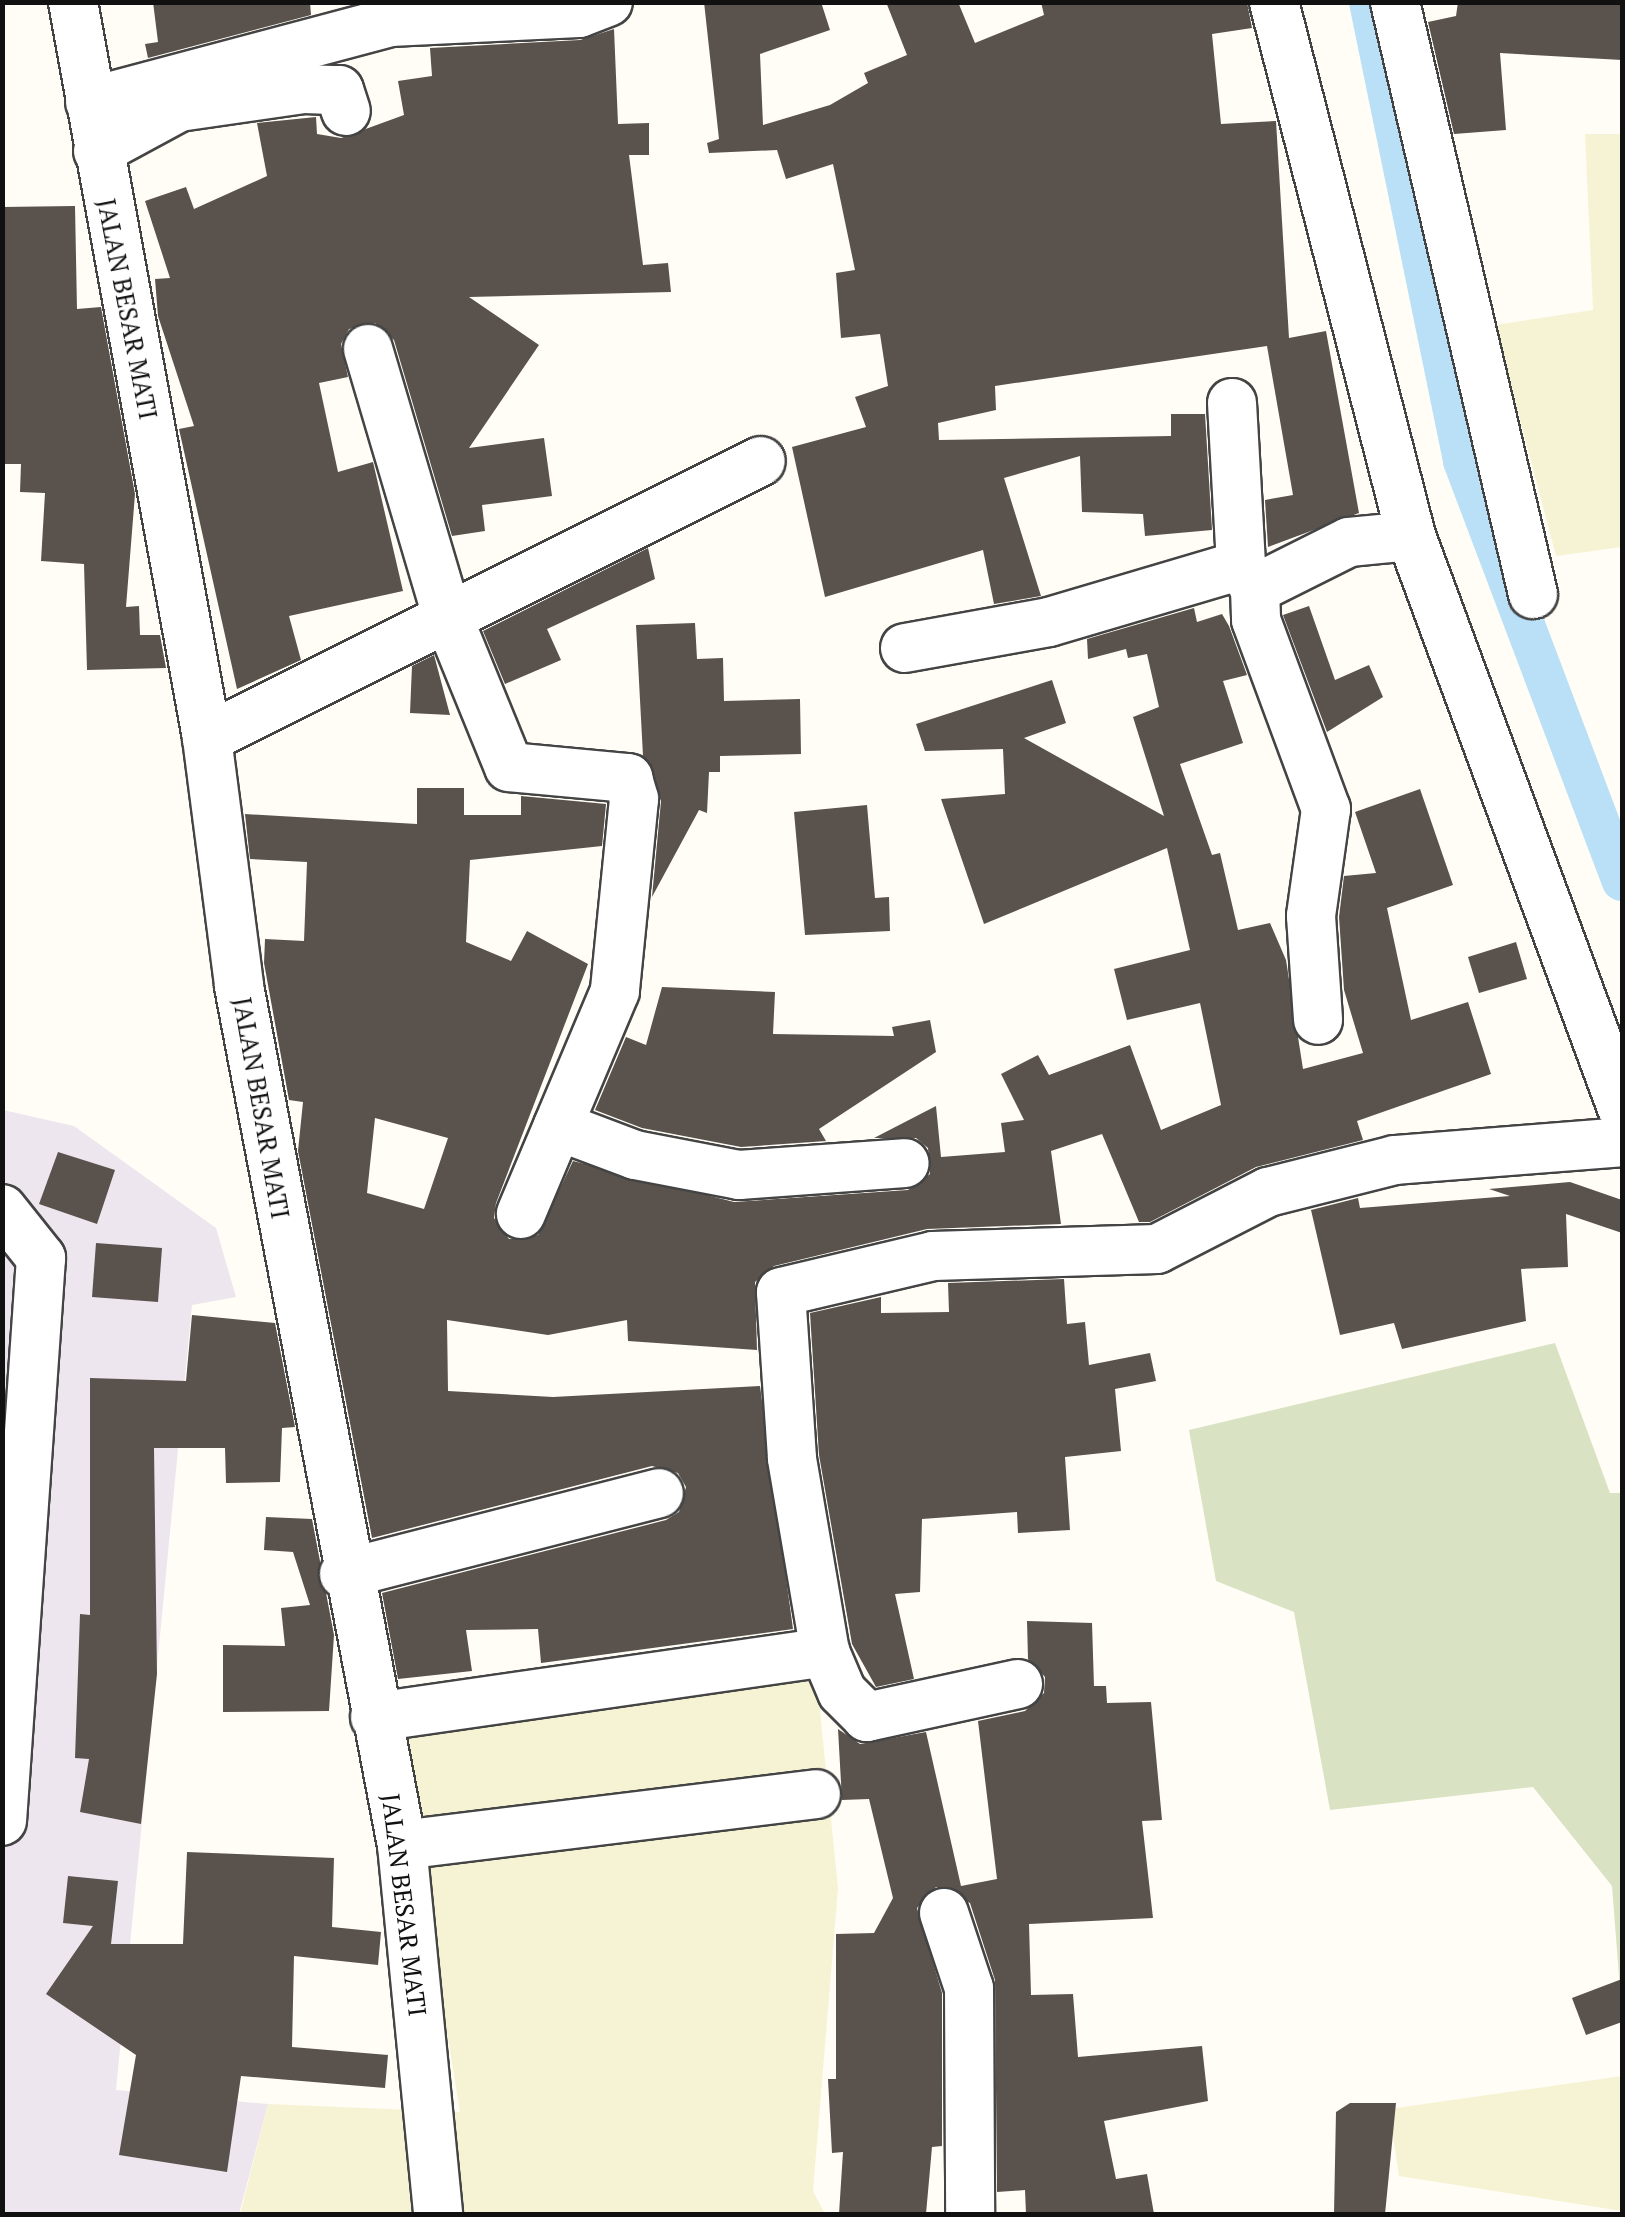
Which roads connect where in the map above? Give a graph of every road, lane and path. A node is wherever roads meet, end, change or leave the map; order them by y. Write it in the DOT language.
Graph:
graph roads {
  1 [pos="73,2"];
  2 [pos="608,2"];
  3 [pos="1274,2"];
  4 [pos="1394,2"];
  5 [pos="90,102"];
  6 [pos="346,111"];
  7 [pos="98,151"];
  8 [pos="368,350"];
  9 [pos="1232,403"];
  10 [pos="761,461"];
  11 [pos="1410,536"];
  12 [pos="1248,577"];
  13 [pos="1532,594"];
  14 [pos="448,614"];
  15 [pos="905,648"];
  16 [pos="207,738"];
  17 [pos="1318,1020"];
  18 [pos="1622,1108"];
  19 [pos="558,1126"];
  20 [pos="1622,1142"];
  21 [pos="904,1164"];
  22 [pos="2,1208"];
  23 [pos="521,1214"];
  24 [pos="659,1493"];
  25 [pos="344,1574"];
  26 [pos="825,1652"];
  27 [pos="1018,1684"];
  28 [pos="375,1718"];
  29 [pos="816,1794"];
  30 [pos="2,1821"];
  31 [pos="402,1845"];
  32 [pos="944,1914"];
  33 [pos="438,2214"];
  34 [pos="970,2214"];
  1 -- 5 [label="street, JALAN BESAR MATI"];
  2 -- 5 [label="street"];
  3 -- 11 [label="street"];
  4 -- 13 [label="street"];
  5 -- 7 [label="street, JALAN BESAR MATI"];
  6 -- 7 [label="street"];
  7 -- 16 [label="street, JALAN BESAR MATI"];
  8 -- 14 [label="street"];
  9 -- 12 [label="street"];
  10 -- 14 [label="street"];
  11 -- 12 [label="street"];
  11 -- 18 [label="street"];
  12 -- 15 [label="street"];
  12 -- 17 [label="street"];
  14 -- 16 [label="street"];
  14 -- 19 [label="street"];
  16 -- 25 [label="street, JALAN BESAR MATI"];
  19 -- 21 [label="street"];
  19 -- 23 [label="street"];
  20 -- 26 [label="street"];
  22 -- 30 [label="street"];
  24 -- 25 [label="street"];
  25 -- 28 [label="street, JALAN BESAR MATI"];
  26 -- 27 [label="street"];
  26 -- 28 [label="street"];
  28 -- 31 [label="street, JALAN BESAR MATI"];
  29 -- 31 [label="street"];
  31 -- 33 [label="street, JALAN BESAR MATI"];
  32 -- 34 [label="street"];
}
